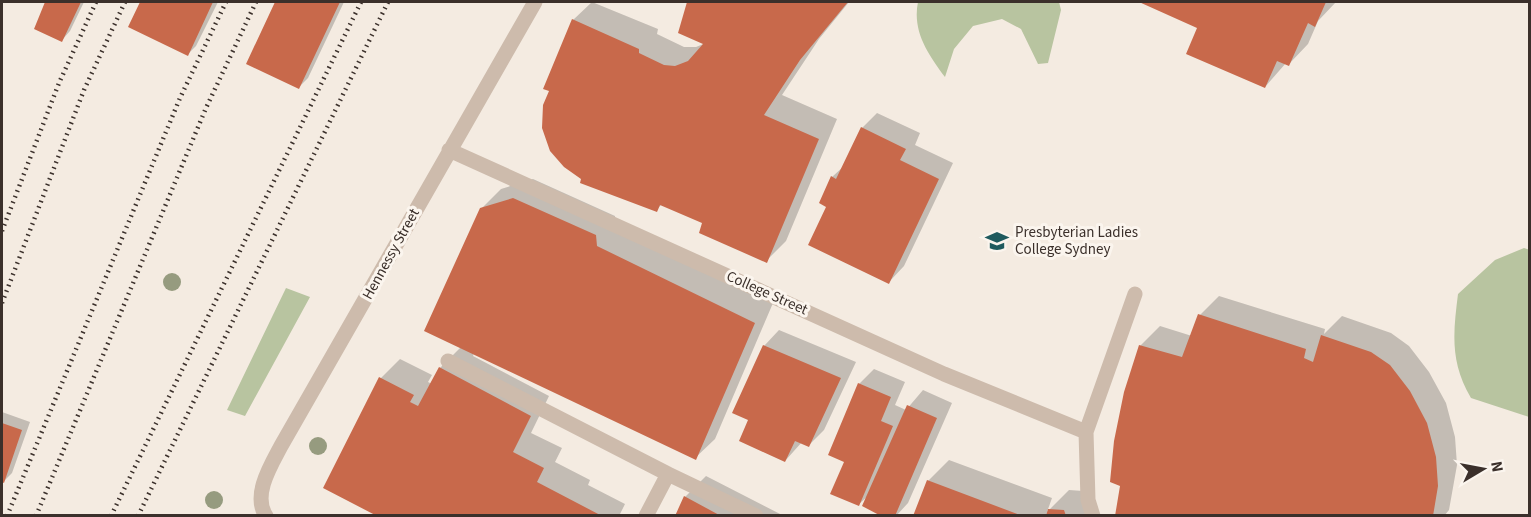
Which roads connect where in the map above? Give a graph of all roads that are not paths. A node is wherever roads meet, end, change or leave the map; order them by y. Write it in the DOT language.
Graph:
graph roads {
  1 [pos="536,2"];
  2 [pos="449,150"];
  3 [pos="1135,294"];
  4 [pos="448,361"];
  5 [pos="1086,432"];
  6 [pos="668,474"];
  7 [pos="264,514"];
  8 [pos="646,516"];
  9 [pos="756,516"];
  10 [pos="1093,516"];
  1 -- 2 [label="street, Hennessy Street"];
  2 -- 5 [label="street, College Street"];
  2 -- 7 [label="street, Hennessy Street"];
  3 -- 5 [label="street"];
  4 -- 6 [label="street"];
  5 -- 10 [label="street"];
  6 -- 8 [label="street"];
  6 -- 9 [label="street"];
}
